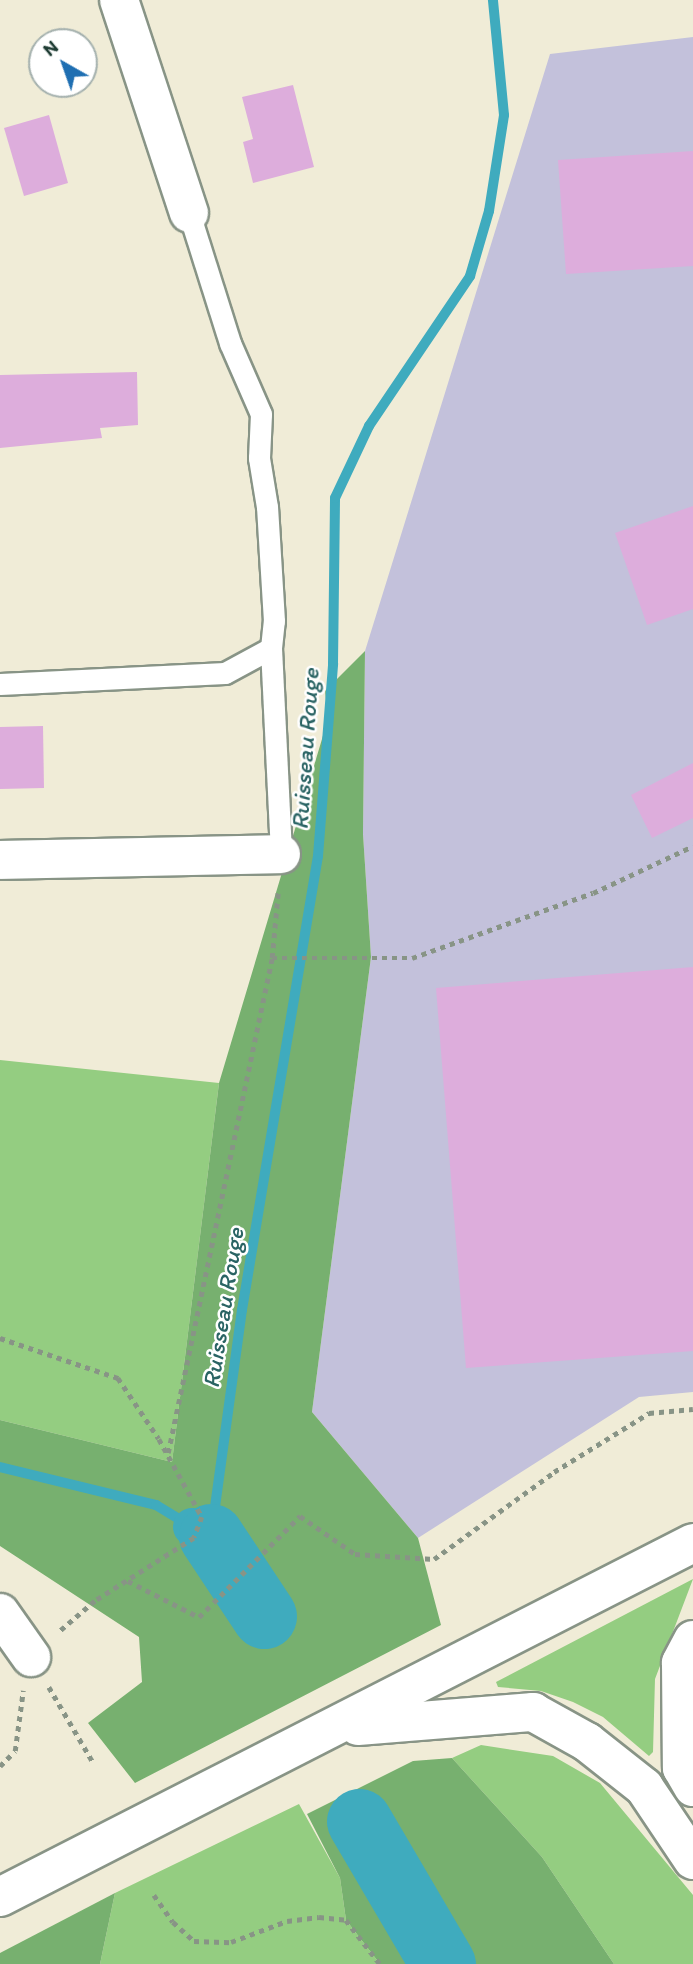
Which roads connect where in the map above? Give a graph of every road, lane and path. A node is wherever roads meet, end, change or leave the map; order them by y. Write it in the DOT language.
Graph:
graph roads {
  1 [pos="119,0"];
  2 [pos="189,213"];
  3 [pos="271,648"];
  4 [pos="0,684"];
  5 [pos="693,846"];
  6 [pos="281,854"];
  7 [pos="0,860"];
  8 [pos="272,958"];
  9 [pos="0,1338"];
  10 [pos="693,1409"];
  11 [pos="167,1454"];
  12 [pos="693,1543"];
  13 [pos="128,1581"];
  14 [pos="0,1613"];
  15 [pos="693,1640"];
  16 [pos="31,1657"];
  17 [pos="335,1729"];
  18 [pos="93,1762"];
  19 [pos="0,1766"];
  20 [pos="693,1787"];
  21 [pos="693,1860"];
  22 [pos="154,1895"];
  23 [pos="0,1897"];
  24 [pos="380,1964"];
  1 -- 2 [label="main road"];
  2 -- 3 [label="lane"];
  3 -- 4 [label="lane"];
  3 -- 6 [label="lane"];
  5 -- 8 [label="path"];
  6 -- 7 [label="main road"];
  6 -- 8 [label="path"];
  8 -- 11 [label="path"];
  9 -- 11 [label="path"];
  10 -- 13 [label="path"];
  11 -- 13 [label="path"];
  12 -- 17 [label="main road"];
  13 -- 16 [label="path"];
  14 -- 16 [label="main road"];
  15 -- 20 [label="main road"];
  16 -- 18 [label="path"];
  16 -- 19 [label="path"];
  17 -- 21 [label="main road"];
  17 -- 23 [label="main road"];
  22 -- 24 [label="path"];
}
